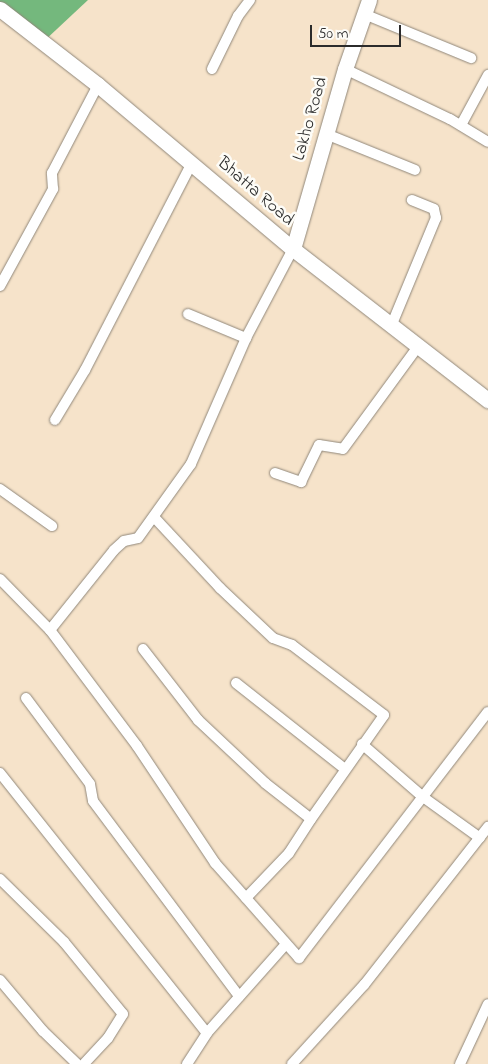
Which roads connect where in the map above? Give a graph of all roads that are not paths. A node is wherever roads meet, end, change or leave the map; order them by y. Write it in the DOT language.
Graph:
graph roads {
  1 [pos="250,0"];
  2 [pos="366,7"];
  3 [pos="0,9"];
  4 [pos="471,58"];
  5 [pos="212,69"];
  6 [pos="345,69"];
  7 [pos="488,74"];
  8 [pos="98,86"];
  9 [pos="461,125"];
  10 [pos="326,134"];
  11 [pos="488,142"];
  12 [pos="192,163"];
  13 [pos="415,170"];
  14 [pos="412,200"];
  15 [pos="293,249"];
  16 [pos="0,286"];
  17 [pos="188,314"];
  18 [pos="392,324"];
  19 [pos="246,338"];
  20 [pos="419,345"];
  21 [pos="487,398"];
  22 [pos="55,420"];
  23 [pos="275,473"];
  24 [pos="0,488"];
  25 [pos="154,517"];
  26 [pos="52,526"];
  27 [pos="0,579"];
  28 [pos="50,630"];
  29 [pos="143,648"];
  30 [pos="236,683"];
  31 [pos="26,698"];
  32 [pos="488,712"];
  33 [pos="362,744"];
  34 [pos="345,769"];
  35 [pos="0,773"];
  36 [pos="422,797"];
  37 [pos="311,819"];
  38 [pos="485,833"];
  39 [pos="0,879"];
  40 [pos="246,898"];
  41 [pos="286,944"];
  42 [pos="0,980"];
  43 [pos="239,996"];
  44 [pos="488,1004"];
  45 [pos="207,1034"];
  46 [pos="77,1064"];
  47 [pos="84,1064"];
  48 [pos="187,1064"];
  49 [pos="292,1064"];
  50 [pos="460,1064"];
  1 -- 5 [label="street"];
  2 -- 4 [label="street"];
  2 -- 6 [label="main road, Lakho Road"];
  3 -- 8 [label="main road, Bhatta Road"];
  6 -- 9 [label="street"];
  6 -- 10 [label="main road, Lakho Road"];
  7 -- 9 [label="street"];
  8 -- 12 [label="main road, Bhatta Road"];
  8 -- 16 [label="street"];
  9 -- 11 [label="street"];
  10 -- 13 [label="street"];
  10 -- 15 [label="main road, Lakho Road"];
  12 -- 15 [label="main road, Bhatta Road"];
  12 -- 22 [label="street"];
  14 -- 18 [label="street"];
  15 -- 18 [label="main road, Bhatta Road"];
  15 -- 19 [label="street"];
  17 -- 19 [label="street"];
  18 -- 20 [label="main road, Bhatta Road"];
  19 -- 25 [label="street"];
  20 -- 21 [label="main road, Bhatta Road"];
  20 -- 23 [label="street"];
  24 -- 26 [label="street"];
  25 -- 28 [label="street"];
  25 -- 33 [label="street"];
  27 -- 28 [label="street"];
  28 -- 40 [label="street"];
  29 -- 37 [label="street"];
  30 -- 34 [label="street"];
  31 -- 43 [label="street"];
  32 -- 36 [label="street"];
  33 -- 34 [label="street"];
  33 -- 36 [label="street"];
  34 -- 37 [label="street"];
  35 -- 45 [label="street"];
  36 -- 38 [label="street"];
  36 -- 41 [label="street"];
  37 -- 40 [label="street"];
  38 -- 49 [label="street"];
  39 -- 47 [label="street"];
  40 -- 41 [label="street"];
  41 -- 43 [label="street"];
  42 -- 46 [label="street"];
  43 -- 45 [label="street"];
  44 -- 50 [label="street"];
  45 -- 48 [label="street"];
}
